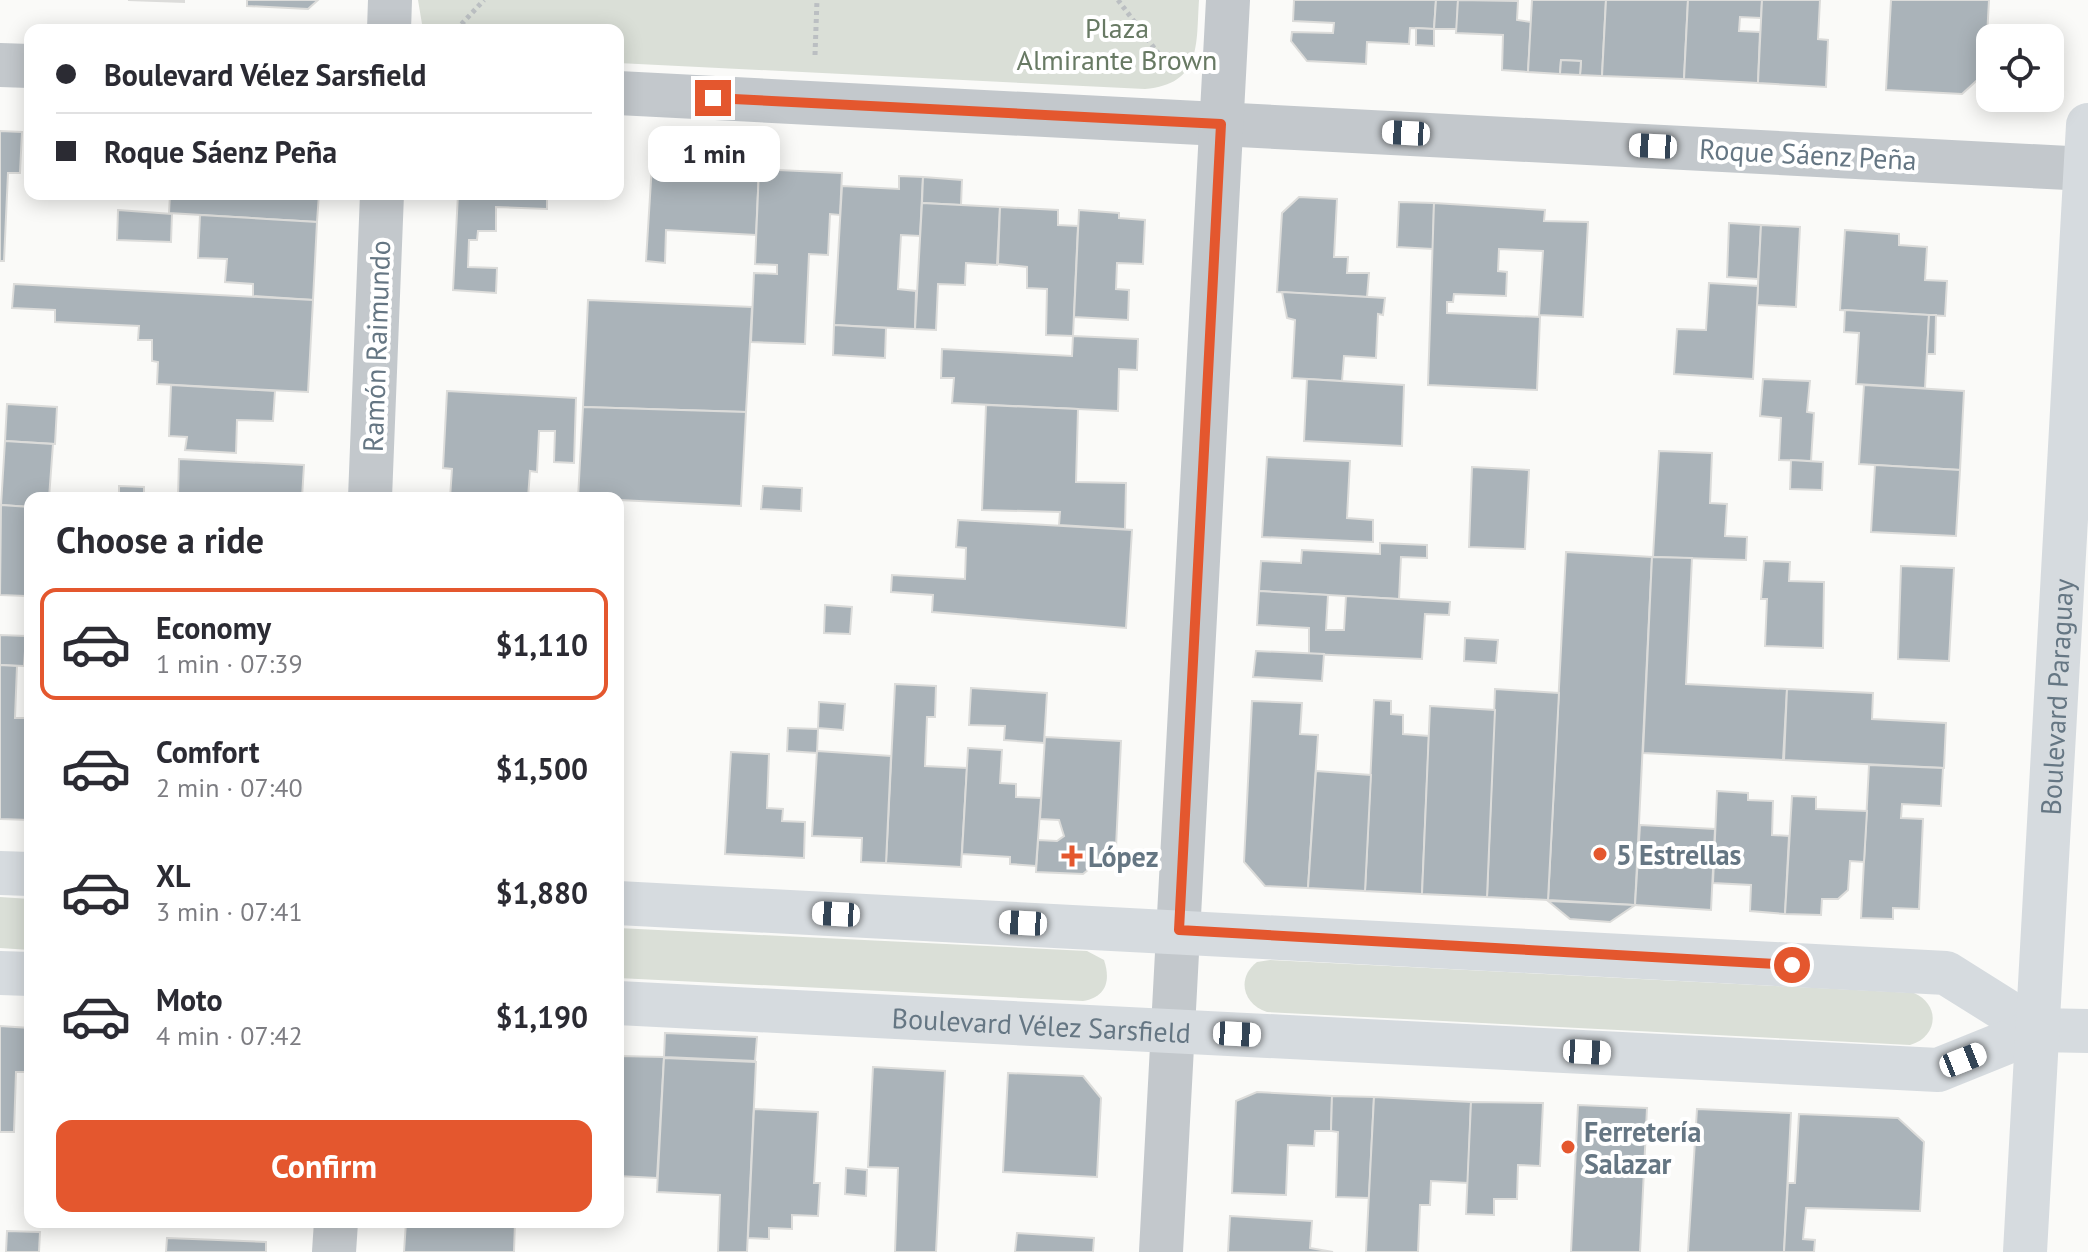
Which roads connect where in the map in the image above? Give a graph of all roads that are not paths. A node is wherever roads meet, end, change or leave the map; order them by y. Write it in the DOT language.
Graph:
graph roads {
  1 [pos="390,0"];
  2 [pos="1228,0"];
  3 [pos="389,24"];
  4 [pos="0,65"];
  5 [pos="24,66"];
  6 [pos="624,93"];
  7 [pos="1221,124"];
  8 [pos="2088,125"];
  9 [pos="2087,168"];
  10 [pos="382,200"];
  11 [pos="370,492"];
  12 [pos="0,873"];
  13 [pos="24,874"];
  14 [pos="624,903"];
  15 [pos="1179,930"];
  16 [pos="0,973"];
  17 [pos="24,974"];
  18 [pos="624,1003"];
  19 [pos="2037,1030"];
  20 [pos="1173,1031"];
  21 [pos="2088,1031"];
  22 [pos="336,1228"];
  23 [pos="334,1252"];
  24 [pos="1161,1252"];
  25 [pos="2025,1252"];
  1 -- 3 [label="street"];
  2 -- 7 [label="street"];
  4 -- 5 [label="street"];
  6 -- 7 [label="street, Roque Sáenz Peña"];
  7 -- 9 [label="street, Roque Sáenz Peña"];
  7 -- 15 [label="street"];
  8 -- 9 [label="main road, Boulevard Paraguay"];
  9 -- 19 [label="main road, Boulevard Paraguay"];
  10 -- 11 [label="street, Ramón Raimundo"];
  12 -- 13 [label="main road"];
  14 -- 15 [label="main road"];
  15 -- 19 [label="main road"];
  15 -- 20 [label="street"];
  16 -- 17 [label="main road"];
  18 -- 20 [label="main road, Boulevard Vélez Sarsfield"];
  19 -- 20 [label="main road, Boulevard Vélez Sarsfield"];
  19 -- 21 [label="main road"];
  19 -- 25 [label="main road, Boulevard Paraguay"];
  20 -- 24 [label="street"];
  22 -- 23 [label="street"];
}
